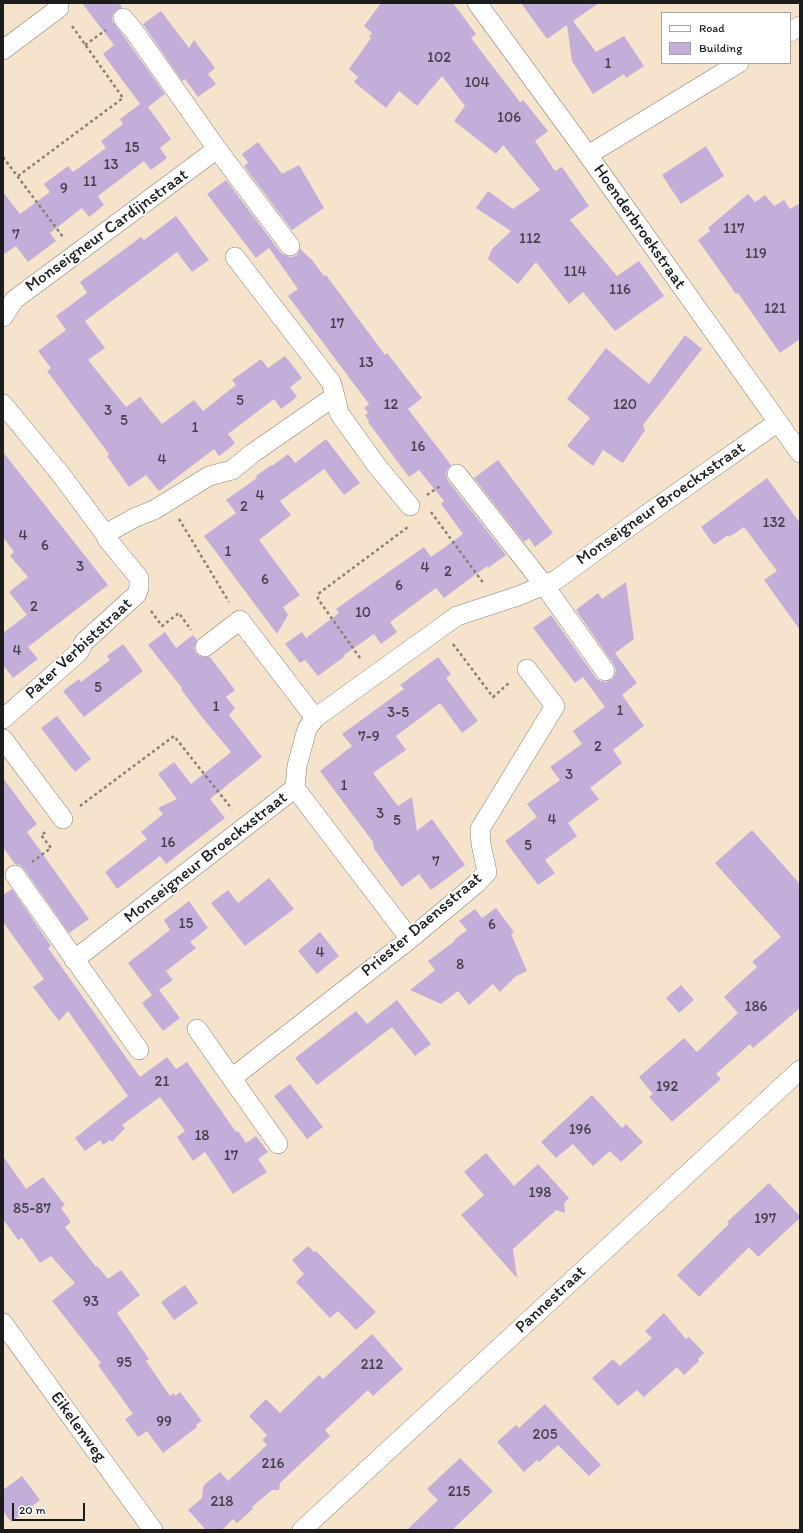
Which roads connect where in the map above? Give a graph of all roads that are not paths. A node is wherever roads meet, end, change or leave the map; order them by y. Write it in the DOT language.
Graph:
graph roads {
  1 [pos="477,3"];
  2 [pos="59,8"];
  3 [pos="123,18"];
  4 [pos="800,26"];
  5 [pos="791,31"];
  6 [pos="3,50"];
  7 [pos="737,64"];
  8 [pos="217,149"];
  9 [pos="588,155"];
  10 [pos="290,246"];
  11 [pos="235,257"];
  12 [pos="3,317"];
  13 [pos="335,396"];
  14 [pos="3,404"];
  15 [pos="778,422"];
  16 [pos="800,453"];
  17 [pos="457,474"];
  18 [pos="416,502"];
  19 [pos="105,534"];
  20 [pos="544,585"];
  21 [pos="205,647"];
  22 [pos="528,669"];
  23 [pos="604,670"];
  24 [pos="315,718"];
  25 [pos="3,719"];
  26 [pos="3,739"];
  27 [pos="295,788"];
  28 [pos="63,819"];
  29 [pos="16,875"];
  30 [pos="410,939"];
  31 [pos="74,960"];
  32 [pos="197,1029"];
  33 [pos="139,1050"];
  34 [pos="800,1070"];
  35 [pos="232,1078"];
  36 [pos="278,1144"];
  37 [pos="3,1323"];
  38 [pos="153,1530"];
  39 [pos="302,1530"];
  1 -- 9 [label="street, Hoenderbroekstraat"];
  2 -- 6 [label="street"];
  3 -- 8 [label="street"];
  4 -- 5 [label="street"];
  7 -- 9 [label="street"];
  8 -- 10 [label="street"];
  8 -- 12 [label="street, Monseigneur Cardijnstraat"];
  9 -- 15 [label="street, Hoenderbroekstraat"];
  11 -- 13 [label="street"];
  13 -- 18 [label="street"];
  13 -- 19 [label="street"];
  14 -- 19 [label="street, Pater Verbiststraat"];
  15 -- 16 [label="street, Hoenderbroekstraat"];
  15 -- 20 [label="street, Monseigneur Broeckxstraat"];
  17 -- 20 [label="street"];
  19 -- 25 [label="street, Pater Verbiststraat"];
  20 -- 23 [label="street"];
  20 -- 24 [label="street, Monseigneur Broeckxstraat"];
  21 -- 24 [label="street"];
  22 -- 30 [label="street, Priester Daensstraat"];
  24 -- 27 [label="street, Monseigneur Broeckxstraat"];
  26 -- 28 [label="street"];
  27 -- 30 [label="street"];
  27 -- 31 [label="street, Monseigneur Broeckxstraat"];
  29 -- 31 [label="street"];
  30 -- 35 [label="street, Priester Daensstraat"];
  31 -- 33 [label="street"];
  32 -- 35 [label="street"];
  34 -- 39 [label="street, Pannestraat"];
  35 -- 36 [label="street"];
  37 -- 38 [label="street, Eikelenweg"];
}
